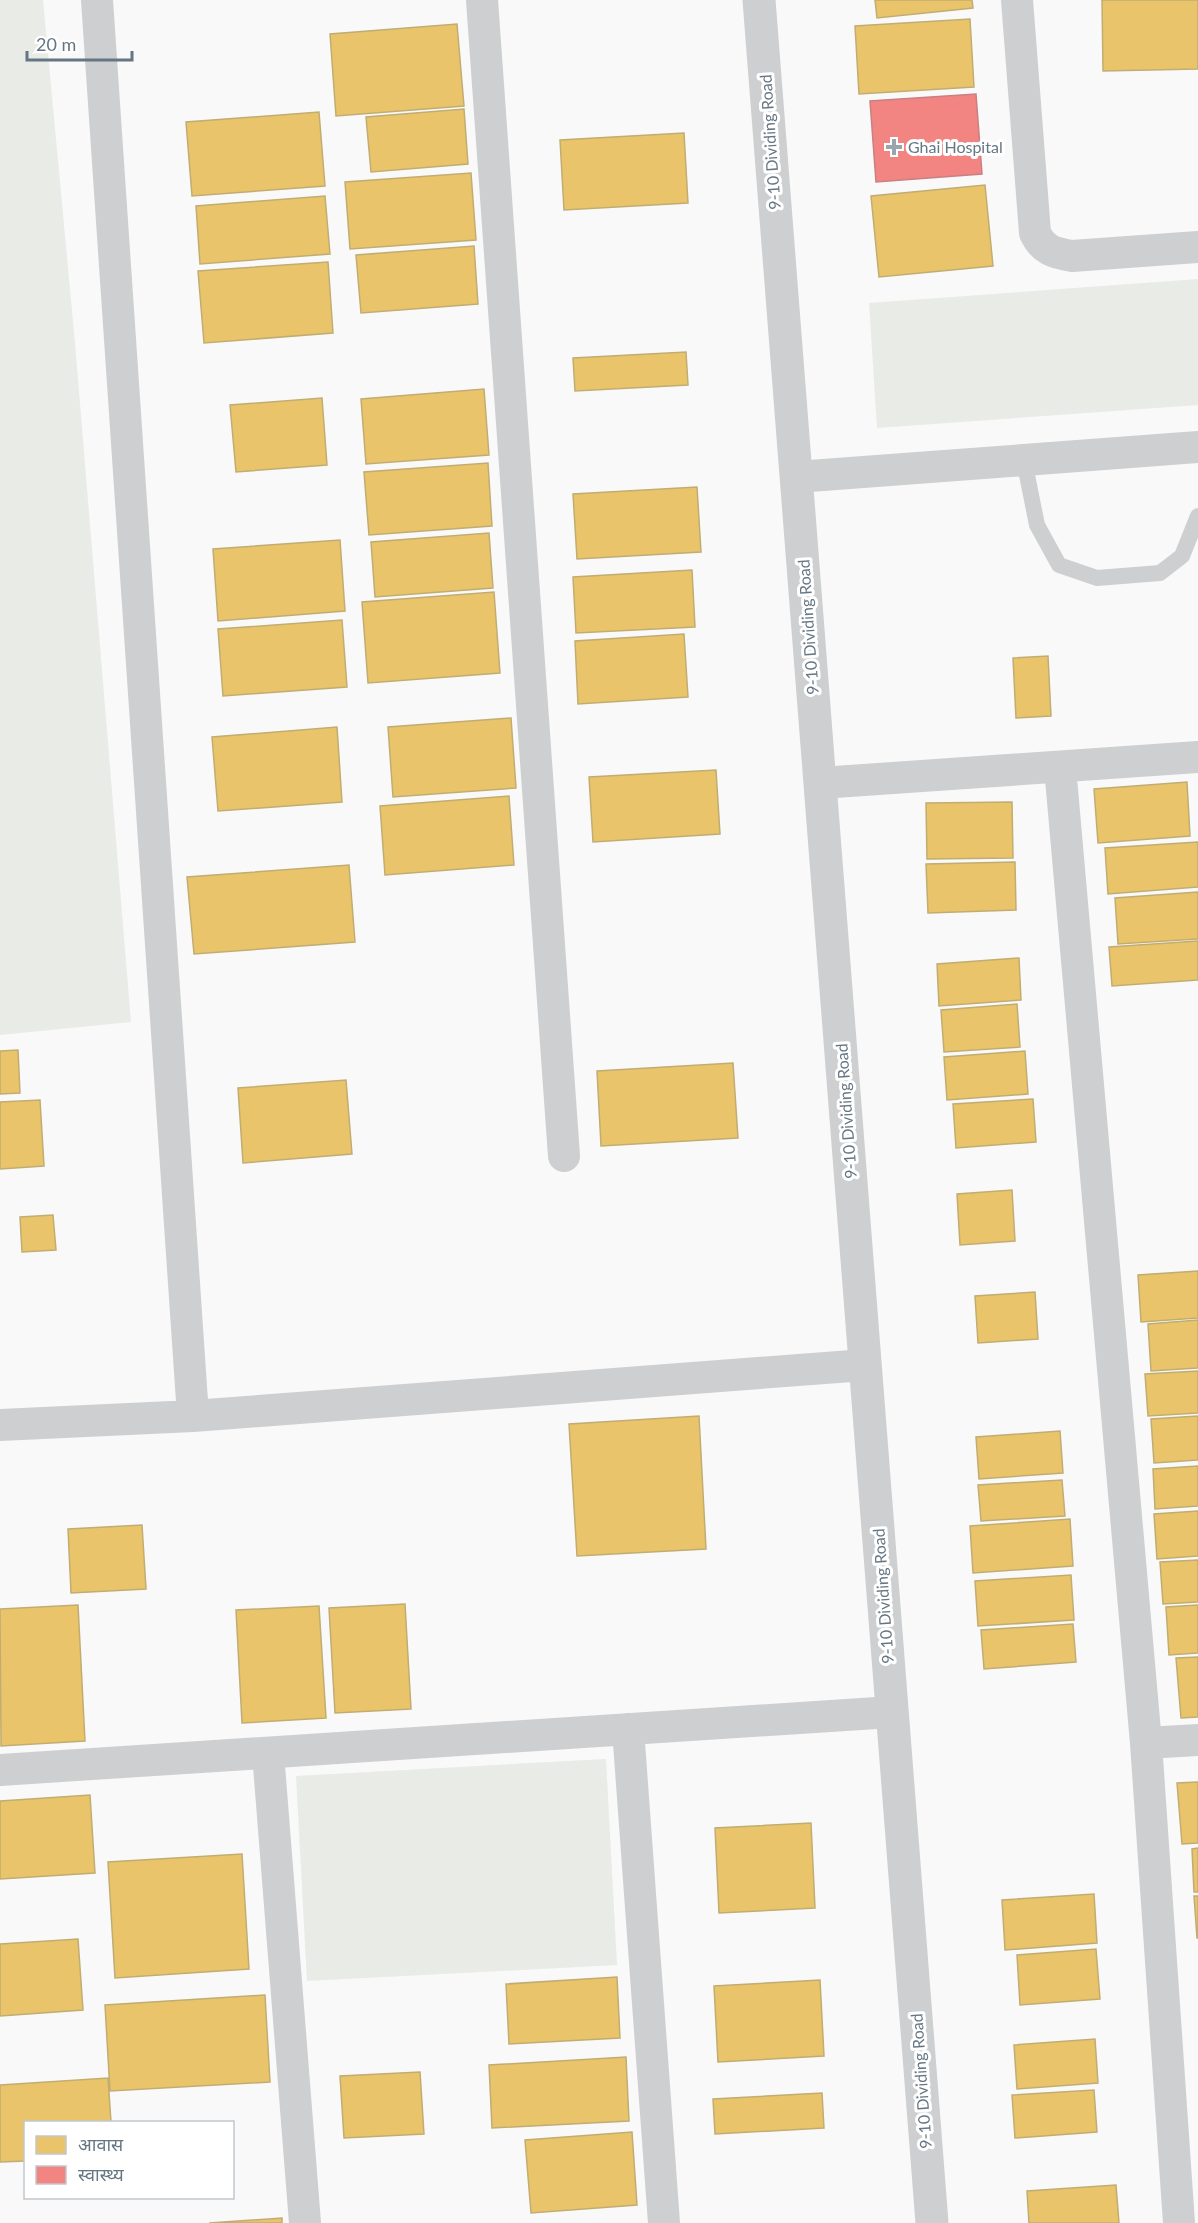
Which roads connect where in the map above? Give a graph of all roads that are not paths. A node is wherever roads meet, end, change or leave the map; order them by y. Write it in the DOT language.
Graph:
graph roads {
  1 [pos="96,0"];
  2 [pos="482,0"];
  3 [pos="759,0"];
  4 [pos="1017,0"];
  5 [pos="1198,247"];
  6 [pos="1198,447"];
  7 [pos="1024,460"];
  8 [pos="796,477"];
  9 [pos="1198,516"];
  10 [pos="1198,757"];
  11 [pos="1060,767"];
  12 [pos="820,783"];
  13 [pos="564,1156"];
  14 [pos="866,1365"];
  15 [pos="193,1416"];
  16 [pos="0,1425"];
  17 [pos="892,1712"];
  18 [pos="628,1729"];
  19 [pos="1198,1740"];
  20 [pos="1146,1743"];
  21 [pos="268,1753"];
  22 [pos="0,1770"];
  23 [pos="304,2223"];
  24 [pos="664,2223"];
  25 [pos="932,2223"];
  26 [pos="1179,2223"];
  1 -- 15 [label="street"];
  2 -- 13 [label="street"];
  3 -- 8 [label="street, 9-10 Dividing Road"];
  4 -- 5 [label="street"];
  6 -- 7 [label="street"];
  7 -- 8 [label="street"];
  7 -- 9 [label="lane"];
  8 -- 12 [label="street, 9-10 Dividing Road"];
  10 -- 11 [label="street"];
  11 -- 12 [label="street"];
  11 -- 20 [label="street"];
  12 -- 14 [label="street, 9-10 Dividing Road"];
  14 -- 15 [label="street"];
  14 -- 17 [label="street, 9-10 Dividing Road"];
  15 -- 16 [label="street"];
  17 -- 18 [label="street"];
  17 -- 25 [label="street, 9-10 Dividing Road"];
  18 -- 21 [label="street"];
  18 -- 24 [label="street"];
  19 -- 20 [label="street"];
  20 -- 26 [label="street"];
  21 -- 22 [label="street"];
  21 -- 23 [label="street"];
}
